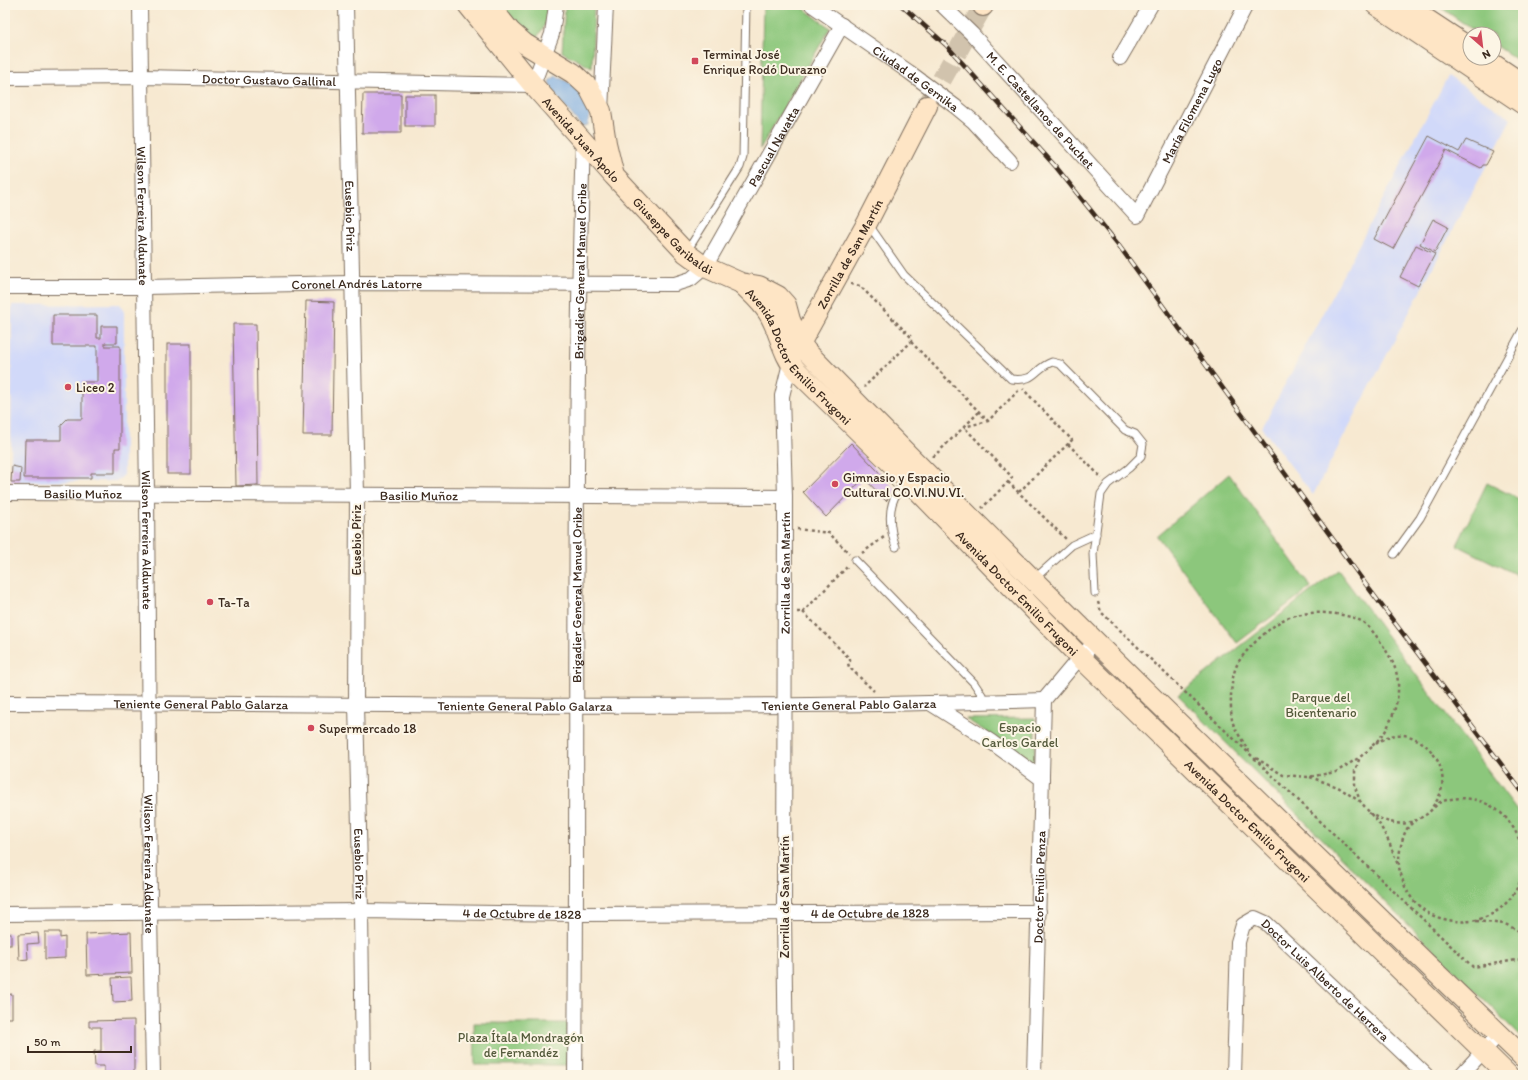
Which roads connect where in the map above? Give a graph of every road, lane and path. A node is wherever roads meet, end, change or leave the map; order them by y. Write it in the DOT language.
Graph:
graph roads {
  1 [pos="140,5"];
  2 [pos="346,5"];
  3 [pos="468,5"];
  4 [pos="489,5"];
  5 [pos="556,5"];
  6 [pos="606,5"];
  7 [pos="746,5"];
  8 [pos="812,5"];
  9 [pos="942,5"];
  10 [pos="1151,5"];
  11 [pos="1246,5"];
  12 [pos="1376,5"];
  13 [pos="1405,5"];
  14 [pos="842,25"];
  15 [pos="1462,43"];
  16 [pos="544,56"];
  17 [pos="1120,58"];
  18 [pos="1496,66"];
  19 [pos="142,77"];
  20 [pos="5,78"];
  21 [pos="348,82"];
  22 [pos="1523,84"];
  23 [pos="533,85"];
  24 [pos="1523,104"];
  25 [pos="927,106"];
  26 [pos="603,120"];
  27 [pos="582,140"];
  28 [pos="1010,161"];
  29 [pos="614,176"];
  30 [pos="1137,216"];
  31 [pos="867,223"];
  32 [pos="686,253"];
  33 [pos="705,267"];
  34 [pos="838,277"];
  35 [pos="351,283"];
  36 [pos="578,283"];
  37 [pos="741,283"];
  38 [pos="5,287"];
  39 [pos="144,287"];
  40 [pos="824,301"];
  41 [pos="787,310"];
  42 [pos="1523,329"];
  43 [pos="800,342"];
  44 [pos="911,342"];
  45 [pos="790,363"];
  46 [pos="852,399"];
  47 [pos="979,412"];
  48 [pos="988,421"];
  49 [pos="964,427"];
  50 [pos="1068,444"];
  51 [pos="915,475"];
  52 [pos="1008,482"];
  53 [pos="1108,484"];
  54 [pos="1019,492"];
  55 [pos="5,493"];
  56 [pos="147,494"];
  57 [pos="357,494"];
  58 [pos="577,495"];
  59 [pos="784,497"];
  60 [pos="972,518"];
  61 [pos="784,528"];
  62 [pos="891,533"];
  63 [pos="1096,534"];
  64 [pos="1072,545"];
  65 [pos="896,547"];
  66 [pos="1394,554"];
  67 [pos="855,560"];
  68 [pos="1034,579"];
  69 [pos="1095,593"];
  70 [pos="1096,642"];
  71 [pos="1080,657"];
  72 [pos="1044,700"];
  73 [pos="984,702"];
  74 [pos="5,703"];
  75 [pos="149,703"];
  76 [pos="930,703"];
  77 [pos="356,704"];
  78 [pos="784,704"];
  79 [pos="887,704"];
  80 [pos="576,706"];
  81 [pos="1371,747"];
  82 [pos="1251,756"];
  83 [pos="1360,757"];
  84 [pos="1308,777"];
  85 [pos="1042,779"];
  86 [pos="1360,801"];
  87 [pos="1369,813"];
  88 [pos="1426,814"];
  89 [pos="1523,857"];
  90 [pos="1399,866"];
  91 [pos="1523,867"];
  92 [pos="361,911"];
  93 [pos="784,912"];
  94 [pos="1039,912"];
  95 [pos="150,913"];
  96 [pos="5,914"];
  97 [pos="577,914"];
  98 [pos="1474,921"];
  99 [pos="1523,933"];
  100 [pos="1523,959"];
  101 [pos="1499,1034"];
  102 [pos="1483,1052"];
  103 [pos="1523,1057"];
  104 [pos="153,1075"];
  105 [pos="363,1075"];
  106 [pos="576,1075"];
  107 [pos="786,1075"];
  108 [pos="1034,1075"];
  109 [pos="1234,1075"];
  110 [pos="1426,1075"];
  111 [pos="1461,1075"];
  112 [pos="1508,1075"];
  1 -- 19 [label="street, Wilson Ferreira Aldunate"];
  2 -- 21 [label="street, Eusebio Píriz"];
  3 -- 23 [label="street, Avenida Juan Apolo"];
  4 -- 16 [label="street, Avenida Juan Apolo"];
  5 -- 16 [label="street"];
  6 -- 26 [label="street"];
  7 -- 32 [label="lane"];
  8 -- 14 [label="street, Ciudad de Gernika"];
  9 -- 30 [label="street, M. E. Castellanos de Puchet"];
  10 -- 17 [label="street"];
  11 -- 30 [label="street, María Filomena Lugo"];
  12 -- 24 [label="street"];
  13 -- 15 [label="street"];
  14 -- 28 [label="street, Ciudad de Gernika"];
  14 -- 33 [label="street, Pascual Navatta"];
  16 -- 23 [label="street"];
  16 -- 26 [label="street, Avenida Juan Apolo"];
  18 -- 22 [label="street"];
  19 -- 20 [label="street, Doctor Gustavo Gallinal"];
  19 -- 21 [label="street, Doctor Gustavo Gallinal"];
  19 -- 39 [label="street, Wilson Ferreira Aldunate"];
  21 -- 23 [label="street, Doctor Gustavo Gallinal"];
  21 -- 35 [label="street, Eusebio Píriz"];
  23 -- 27 [label="street, Avenida Juan Apolo"];
  25 -- 31 [label="street, Zorrilla de San Martín"];
  26 -- 27 [label="street"];
  26 -- 29 [label="street, Avenida Juan Apolo"];
  27 -- 29 [label="street, Avenida Juan Apolo"];
  27 -- 36 [label="street, Brigadier General Manuel Oribe"];
  29 -- 32 [label="street, Giuseppe Garibaldi"];
  31 -- 34 [label="street, Zorrilla de San Martín"];
  31 -- 53 [label="lane"];
  32 -- 33 [label="street, Giuseppe Garibaldi"];
  33 -- 36 [label="street, Coronel Andrés Latorre"];
  33 -- 37 [label="street, Giuseppe Garibaldi"];
  34 -- 40 [label="street, Zorrilla de San Martín"];
  34 -- 44 [label="path"];
  35 -- 36 [label="street, Coronel Andrés Latorre"];
  35 -- 39 [label="street, Coronel Andrés Latorre"];
  35 -- 57 [label="street, Eusebio Píriz"];
  36 -- 58 [label="street, Brigadier General Manuel Oribe"];
  37 -- 41 [label="street, Avenida Doctor Emilio Frugoni"];
  37 -- 45 [label="street, Avenida Doctor Emilio Frugoni"];
  38 -- 39 [label="street, Coronel Andrés Latorre"];
  39 -- 56 [label="street, Wilson Ferreira Aldunate"];
  40 -- 41 [label="street"];
  40 -- 43 [label="street, Zorrilla de San Martín"];
  41 -- 43 [label="street, Avenida Doctor Emilio Frugoni"];
  42 -- 66 [label="lane"];
  43 -- 45 [label="street, Zorrilla de San Martín"];
  43 -- 46 [label="street, Avenida Doctor Emilio Frugoni"];
  44 -- 46 [label="path"];
  44 -- 47 [label="path"];
  45 -- 51 [label="street, Avenida Doctor Emilio Frugoni"];
  45 -- 59 [label="street, Zorrilla de San Martín"];
  46 -- 51 [label="street, Avenida Doctor Emilio Frugoni"];
  47 -- 48 [label="path"];
  47 -- 49 [label="path"];
  48 -- 49 [label="path"];
  48 -- 50 [label="path"];
  49 -- 51 [label="path"];
  49 -- 52 [label="path"];
  50 -- 53 [label="path"];
  50 -- 54 [label="path"];
  51 -- 60 [label="street, Avenida Doctor Emilio Frugoni"];
  51 -- 62 [label="lane"];
  51 -- 71 [label="street, Avenida Doctor Emilio Frugoni"];
  52 -- 54 [label="path"];
  52 -- 60 [label="path"];
  53 -- 63 [label="lane"];
  54 -- 64 [label="path"];
  55 -- 56 [label="street, Basilio Muñoz"];
  56 -- 57 [label="street, Basilio Muñoz"];
  56 -- 75 [label="street, Wilson Ferreira Aldunate"];
  57 -- 58 [label="street, Basilio Muñoz"];
  57 -- 77 [label="street, Eusebio Píriz"];
  58 -- 59 [label="street, Basilio Muñoz"];
  58 -- 80 [label="street, Brigadier General Manuel Oribe"];
  59 -- 61 [label="street, Zorrilla de San Martín"];
  60 -- 68 [label="street, Avenida Doctor Emilio Frugoni"];
  61 -- 67 [label="path"];
  61 -- 78 [label="street, Zorrilla de San Martín"];
  62 -- 65 [label="lane"];
  62 -- 67 [label="path"];
  63 -- 64 [label="lane"];
  63 -- 69 [label="lane"];
  64 -- 68 [label="lane"];
  67 -- 73 [label="lane"];
  67 -- 79 [label="path"];
  68 -- 70 [label="street, Avenida Doctor Emilio Frugoni"];
  69 -- 82 [label="path"];
  70 -- 71 [label="street"];
  70 -- 101 [label="street, Avenida Doctor Emilio Frugoni"];
  71 -- 72 [label="street"];
  71 -- 102 [label="street, Avenida Doctor Emilio Frugoni"];
  72 -- 73 [label="street, Teniente General Pablo Galarza"];
  72 -- 85 [label="street, Doctor Emilio Penza"];
  73 -- 76 [label="street, Teniente General Pablo Galarza"];
  74 -- 75 [label="street, Teniente General Pablo Galarza"];
  75 -- 77 [label="street, Teniente General Pablo Galarza"];
  75 -- 95 [label="street, Wilson Ferreira Aldunate"];
  76 -- 79 [label="street, Teniente General Pablo Galarza"];
  76 -- 85 [label="street"];
  77 -- 80 [label="street, Teniente General Pablo Galarza"];
  77 -- 92 [label="street, Eusebio Píriz"];
  78 -- 79 [label="street, Teniente General Pablo Galarza"];
  78 -- 80 [label="street, Teniente General Pablo Galarza"];
  78 -- 93 [label="street, Zorrilla de San Martín"];
  80 -- 97 [label="street, Brigadier General Manuel Oribe"];
  81 -- 82 [label="path"];
  81 -- 83 [label="path"];
  81 -- 88 [label="path"];
  82 -- 84 [label="path"];
  82 -- 100 [label="path"];
  83 -- 84 [label="path"];
  83 -- 86 [label="path"];
  84 -- 86 [label="path"];
  85 -- 94 [label="street, Doctor Emilio Penza"];
  86 -- 87 [label="path"];
  87 -- 88 [label="path"];
  87 -- 90 [label="path"];
  88 -- 89 [label="path"];
  88 -- 90 [label="path"];
  90 -- 98 [label="path"];
  91 -- 98 [label="path"];
  92 -- 95 [label="street, 4 de Octubre de 1828"];
  92 -- 97 [label="street, 4 de Octubre de 1828"];
  92 -- 105 [label="street, Eusebio Píriz"];
  93 -- 94 [label="street, 4 de Octubre de 1828"];
  93 -- 97 [label="street, 4 de Octubre de 1828"];
  93 -- 107 [label="street, Zorrilla de San Martín"];
  94 -- 108 [label="street, Doctor Emilio Penza"];
  95 -- 96 [label="street, 4 de Octubre de 1828"];
  95 -- 104 [label="street, Wilson Ferreira Aldunate"];
  97 -- 106 [label="street, Brigadier General Manuel Oribe"];
  98 -- 99 [label="path"];
  101 -- 102 [label="street"];
  101 -- 103 [label="street, Avenida Doctor Emilio Frugoni"];
  102 -- 111 [label="street"];
  102 -- 112 [label="street, Avenida Doctor Emilio Frugoni"];
  109 -- 110 [label="street, Doctor Luis Alberto de Herrera"];
}
